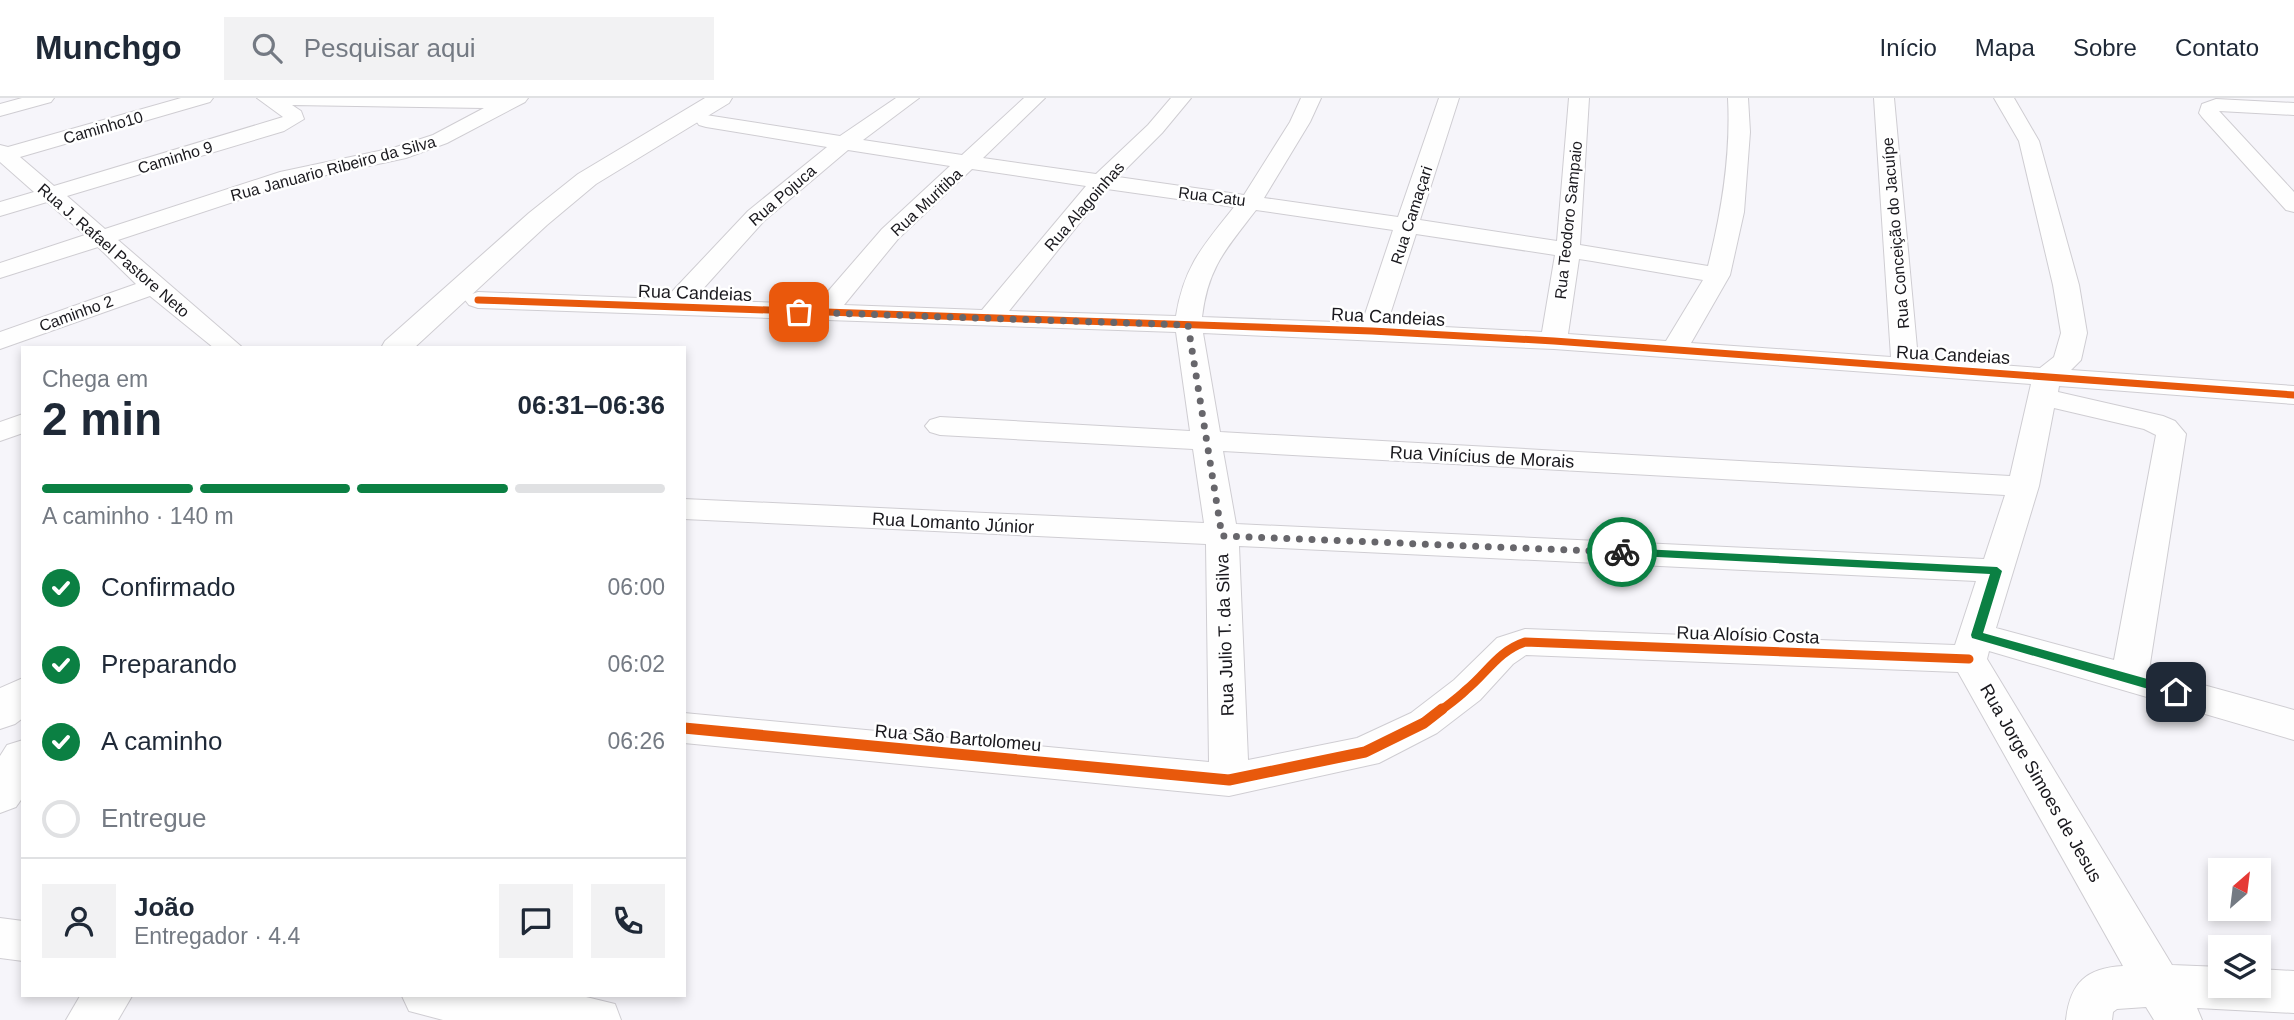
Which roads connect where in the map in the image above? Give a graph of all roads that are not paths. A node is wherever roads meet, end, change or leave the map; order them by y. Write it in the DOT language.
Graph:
graph roads {
  1 [pos="44,98"];
  2 [pos="202,98"];
  3 [pos="268,98"];
  4 [pos="721,98"];
  5 [pos="746,98"];
  6 [pos="909,98"];
  7 [pos="1035,98"];
  8 [pos="1181,98"];
  9 [pos="1311,98"];
  10 [pos="1449,98"];
  11 [pos="1579,98"];
  12 [pos="1738,98"];
  13 [pos="1884,98"];
  14 [pos="2004,98"];
  15 [pos="514,100"];
  16 [pos="2294,109"];
  17 [pos="0,110"];
  18 [pos="706,121"];
  19 [pos="843,144"];
  20 [pos="1,154"];
  21 [pos="967,162"];
  22 [pos="1101,182"];
  23 [pos="51,194"];
  24 [pos="1251,201"];
  25 [pos="2294,205"];
  26 [pos="0,209"];
  27 [pos="1408,224"];
  28 [pos="102,238"];
  29 [pos="1568,249"];
  30 [pos="0,271"];
  31 [pos="1718,275"];
  32 [pos="153,286"];
  33 [pos="478,300"];
  34 [pos="671,308"];
  35 [pos="824,312"];
  36 [pos="991,316"];
  37 [pos="1188,325"];
  38 [pos="1372,331"];
  39 [pos="0,341"];
  40 [pos="1554,341"];
  41 [pos="222,346"];
  42 [pos="398,346"];
  43 [pos="430,346"];
  44 [pos="1673,351"];
  45 [pos="1905,368"];
  46 [pos="2045,387"];
  47 [pos="2294,394"];
  48 [pos="21,424"];
  49 [pos="940,426"];
  50 [pos="0,432"];
  51 [pos="1205,441"];
  52 [pos="2023,486"];
  53 [pos="686,509"];
  54 [pos="1222,536"];
  55 [pos="1997,571"];
  56 [pos="1525,642"];
  57 [pos="1973,647"];
  58 [pos="2129,679"];
  59 [pos="21,696"];
  60 [pos="0,712"];
  61 [pos="2294,725"];
  62 [pos="686,728"];
  63 [pos="21,761"];
  64 [pos="1229,780"];
  65 [pos="0,794"];
  66 [pos="0,938"];
  67 [pos="21,941"];
  68 [pos="2294,992"];
  69 [pos="108,997"];
  70 [pos="432,997"];
  71 [pos="2168,1002"];
  72 [pos="89,1020"];
  73 [pos="598,1020"];
  74 [pos="2089,1020"];
  1 -- 17 [label="street"];
  2 -- 20 [label="street, Caminho10"];
  3 -- 15 [label="street"];
  3 -- 23 [label="street, Caminho 9"];
  4 -- 42 [label="main road"];
  5 -- 18 [label="main road"];
  6 -- 19 [label="street, Rua Pojuca"];
  7 -- 21 [label="street, Rua Muritiba"];
  8 -- 22 [label="street, Rua Alagoinhas"];
  9 -- 24 [label="street, Rua Julio T. da Silva"];
  10 -- 27 [label="street, Rua Camaçari"];
  11 -- 29 [label="street, Rua Teodoro Sampaio"];
  12 -- 31 [label="street"];
  13 -- 45 [label="street, Rua Conceição do Jacuípe"];
  14 -- 46 [label="street"];
  15 -- 28 [label="street, Rua Januario Ribeiro da Silva"];
  16 -- 25 [label="street"];
  18 -- 19 [label="street, Rua Catu"];
  18 -- 33 [label="main road"];
  19 -- 21 [label="street, Rua Catu"];
  19 -- 34 [label="street, Rua Pojuca"];
  20 -- 23 [label="street, Rua J. Rafael Pastore Neto"];
  21 -- 22 [label="street, Rua Catu"];
  21 -- 35 [label="street, Rua Muritiba"];
  22 -- 24 [label="street, Rua Catu"];
  22 -- 36 [label="street, Rua Alagoinhas"];
  23 -- 26 [label="street, Caminho 9"];
  23 -- 28 [label="street, Rua J. Rafael Pastore Neto"];
  24 -- 27 [label="street, Rua Catu"];
  24 -- 37 [label="street, Rua Julio T. da Silva"];
  27 -- 29 [label="street, Rua Catu"];
  27 -- 38 [label="street, Rua Camaçari"];
  28 -- 30 [label="street, Rua Januario Ribeiro da Silva"];
  28 -- 32 [label="street, Rua J. Rafael Pastore Neto"];
  29 -- 31 [label="street, Rua Catu"];
  29 -- 40 [label="street, Rua Teodoro Sampaio"];
  31 -- 44 [label="street"];
  32 -- 39 [label="street, Caminho 2"];
  32 -- 41 [label="street, Rua J. Rafael Pastore Neto"];
  33 -- 34 [label="street, Rua Candeias"];
  33 -- 43 [label="main road"];
  34 -- 35 [label="street, Rua Candeias"];
  35 -- 36 [label="street, Rua Candeias"];
  36 -- 37 [label="street, Rua Candeias"];
  37 -- 38 [label="street, Rua Candeias"];
  37 -- 51 [label="street, Rua Julio T. da Silva"];
  38 -- 40 [label="street, Rua Candeias"];
  40 -- 44 [label="street, Rua Candeias"];
  44 -- 45 [label="street, Rua Candeias"];
  45 -- 46 [label="street, Rua Candeias"];
  46 -- 47 [label="street, Rua Candeias"];
  46 -- 52 [label="street"];
  46 -- 58 [label="street"];
  48 -- 50 [label="street"];
  49 -- 51 [label="street, Rua Vinícius de Morais"];
  51 -- 52 [label="street, Rua Vinícius de Morais"];
  51 -- 54 [label="street, Rua Julio T. da Silva"];
  52 -- 55 [label="street"];
  53 -- 54 [label="street, Rua Lomanto Júnior"];
  54 -- 55 [label="street, Rua Lomanto Júnior"];
  54 -- 64 [label="street, Rua Julio T. da Silva"];
  55 -- 57 [label="street"];
  56 -- 57 [label="street, Rua Aloísio Costa"];
  56 -- 64 [label="street, Rua São Bartolomeu"];
  57 -- 58 [label="street, Rua Aloísio Costa"];
  57 -- 71 [label="street, Rua Jorge Simoes de Jesus"];
  58 -- 61 [label="street, Rua Aloísio Costa"];
  59 -- 60 [label="main road"];
  62 -- 64 [label="street, Rua São Bartolomeu"];
  63 -- 65 [label="main road"];
  66 -- 67 [label="street"];
  68 -- 71 [label="street"];
  69 -- 72 [label="street"];
  70 -- 73 [label="street"];
  71 -- 74 [label="street"];
}
